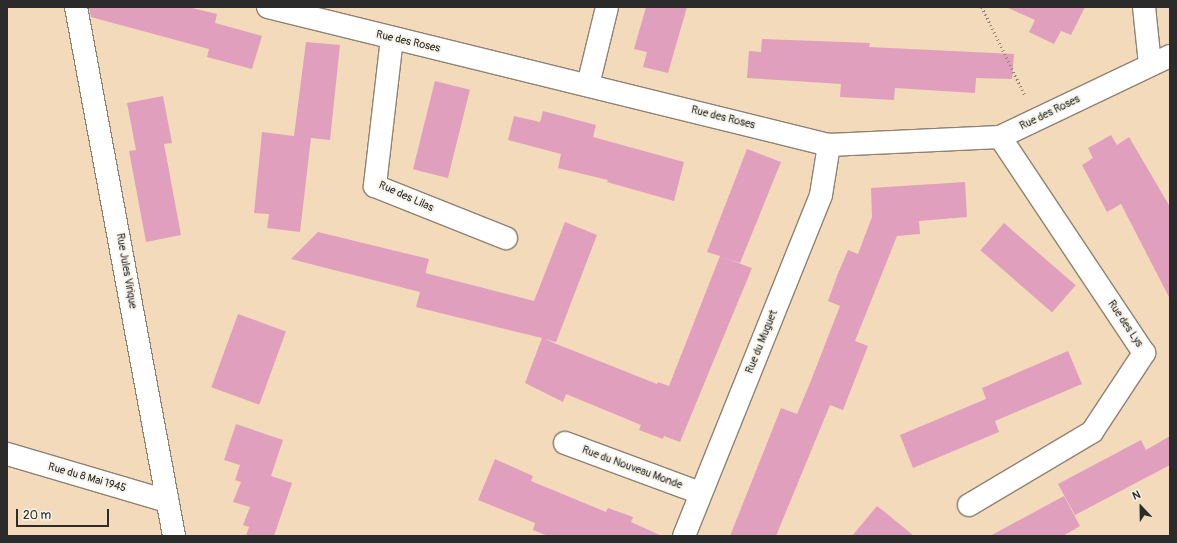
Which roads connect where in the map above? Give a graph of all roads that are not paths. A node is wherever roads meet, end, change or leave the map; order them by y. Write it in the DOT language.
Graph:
graph roads {
  1 [pos="76,7"];
  2 [pos="268,7"];
  3 [pos="607,7"];
  4 [pos="1144,7"];
  5 [pos="314,13"];
  6 [pos="392,38"];
  7 [pos="1170,56"];
  8 [pos="1150,64"];
  9 [pos="588,85"];
  10 [pos="1000,137"];
  11 [pos="829,145"];
  12 [pos="506,238"];
  13 [pos="565,443"];
  14 [pos="7,454"];
  15 [pos="700,493"];
  16 [pos="167,501"];
  17 [pos="969,505"];
  18 [pos="174,536"];
  19 [pos="684,536"];
  1 -- 16 [label="street, Rue Jules Virique"];
  2 -- 5 [label="street, Rue des Roses"];
  3 -- 9 [label="street"];
  4 -- 8 [label="street"];
  5 -- 6 [label="street, Rue des Roses"];
  6 -- 9 [label="street, Rue des Roses"];
  6 -- 12 [label="street, Rue des Lilas"];
  7 -- 8 [label="street, Rue des Roses"];
  8 -- 10 [label="street, Rue des Roses"];
  9 -- 11 [label="street, Rue des Roses"];
  10 -- 11 [label="street, Rue des Roses"];
  10 -- 17 [label="street, Rue des Lys"];
  11 -- 15 [label="street, Rue du Muguet"];
  13 -- 15 [label="street, Rue du Nouveau Monde"];
  14 -- 16 [label="street, Rue du 8 Mai 1945"];
  15 -- 19 [label="street, Rue du Muguet"];
  16 -- 18 [label="street, Rue Jules Virique"];
}
